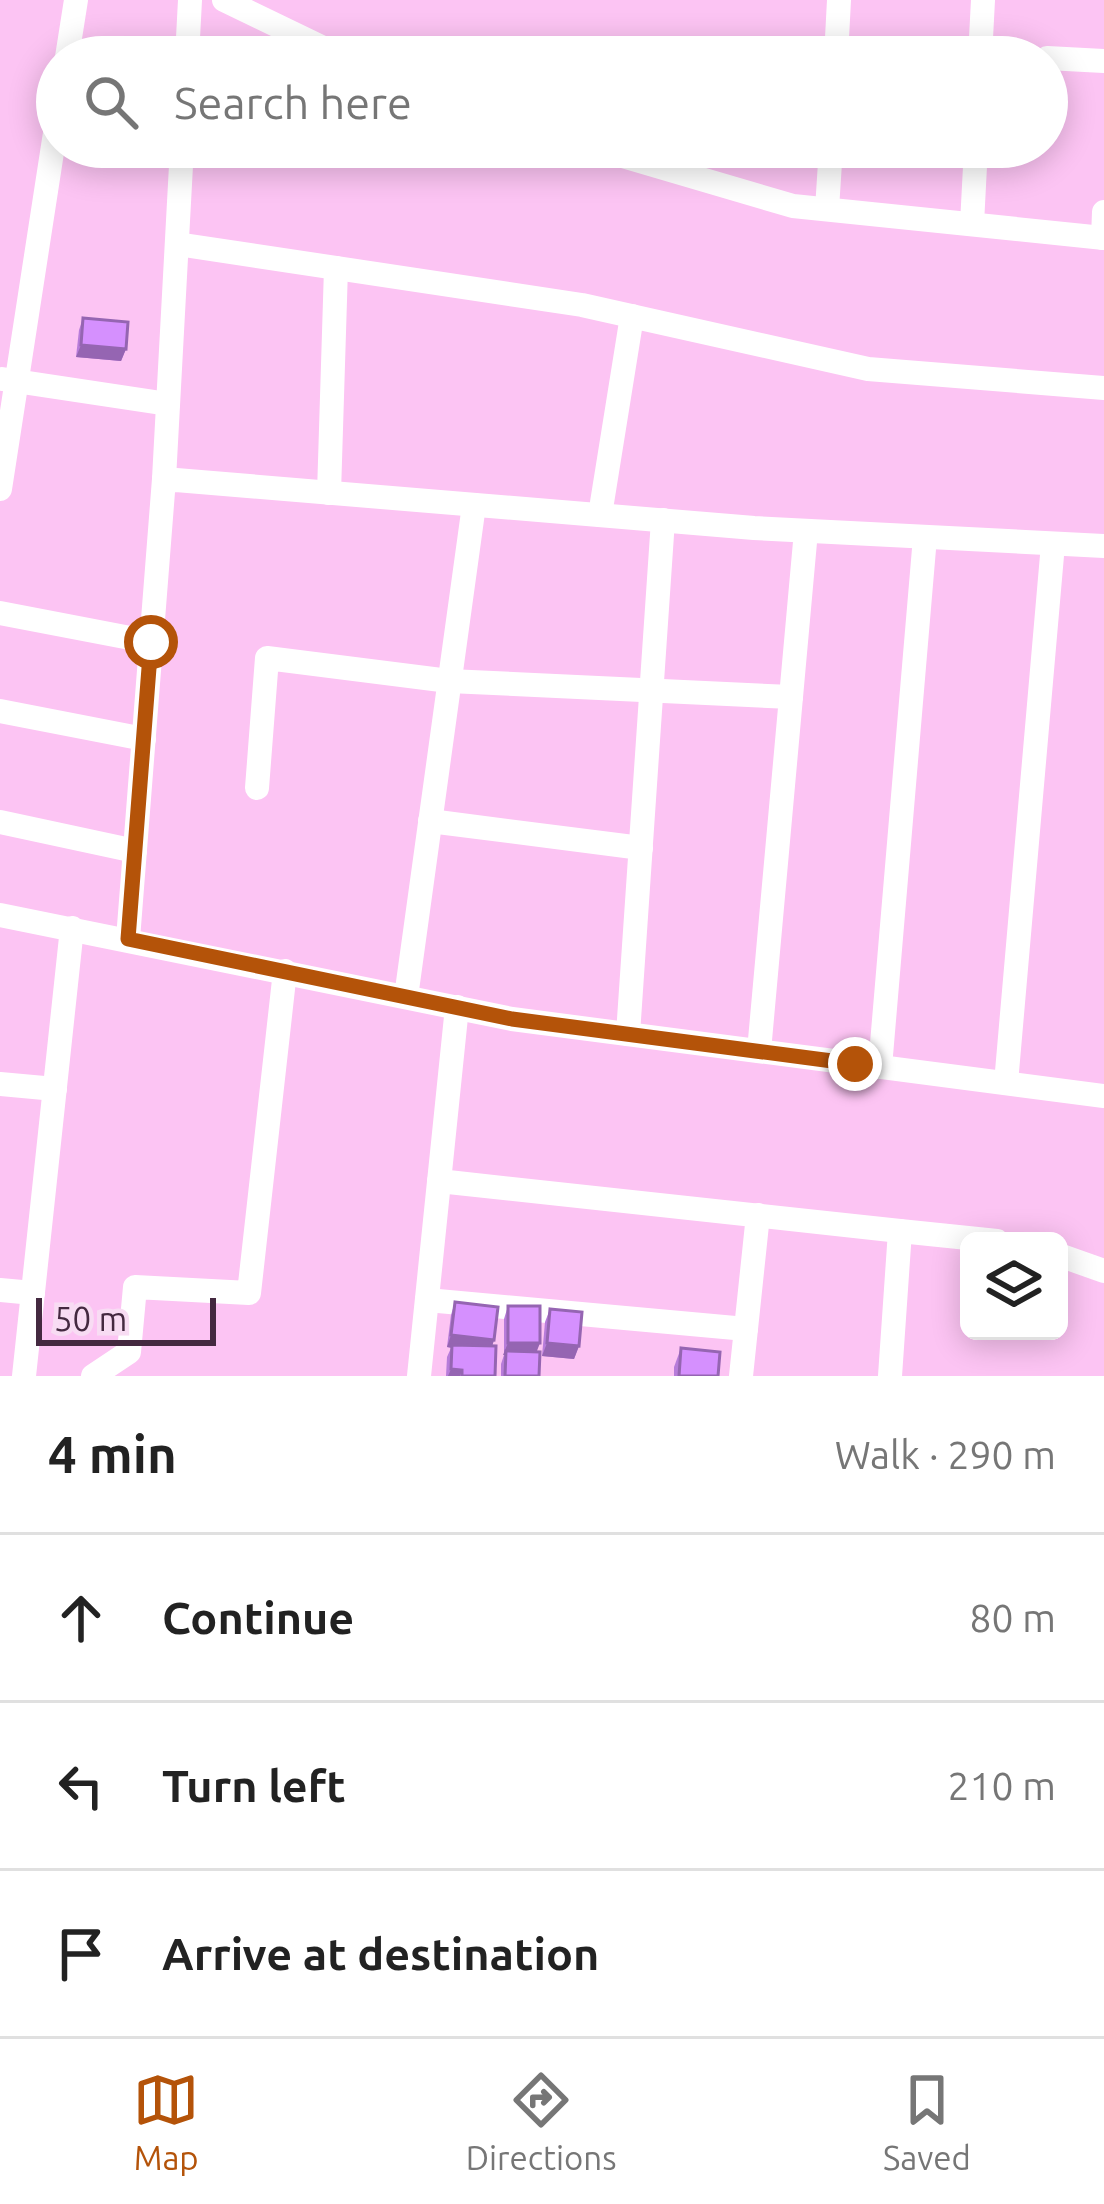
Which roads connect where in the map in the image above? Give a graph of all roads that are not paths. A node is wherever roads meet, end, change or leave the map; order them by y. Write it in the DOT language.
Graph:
graph roads {
  1 [pos="76,0"];
  2 [pos="190,0"];
  3 [pos="224,0"];
  4 [pos="839,0"];
  5 [pos="983,0"];
  6 [pos="70,36"];
  7 [pos="188,36"];
  8 [pos="299,36"];
  9 [pos="837,36"];
  10 [pos="981,36"];
  11 [pos="1068,59"];
  12 [pos="1104,61"];
  13 [pos="48,168"];
  14 [pos="181,168"];
  15 [pos="664,168"];
  16 [pos="830,168"];
  17 [pos="975,168"];
  18 [pos="827,209"];
  19 [pos="1104,212"];
  20 [pos="972,224"];
  21 [pos="1103,238"];
  22 [pos="177,244"];
  23 [pos="336,268"];
  24 [pos="632,316"];
  25 [pos="8,380"];
  26 [pos="1104,388"];
  27 [pos="168,404"];
  28 [pos="164,479"];
  29 [pos="0,489"];
  30 [pos="329,493"];
  31 [pos="474,505"];
  32 [pos="600,515"];
  33 [pos="663,520"];
  34 [pos="806,531"];
  35 [pos="925,537"];
  36 [pos="1053,544"];
  37 [pos="1104,546"];
  38 [pos="0,613"];
  39 [pos="151,642"];
  40 [pos="449,681"];
  41 [pos="652,691"];
  42 [pos="791,697"];
  43 [pos="0,711"];
  44 [pos="144,739"];
  45 [pos="257,788"];
  46 [pos="430,821"];
  47 [pos="0,822"];
  48 [pos="641,848"];
  49 [pos="135,851"];
  50 [pos="0,915"];
  51 [pos="72,928"];
  52 [pos="128,939"];
  53 [pos="285,971"];
  54 [pos="406,997"];
  55 [pos="458,1007"];
  56 [pos="628,1034"];
  57 [pos="759,1051"];
  58 [pos="880,1067"];
  59 [pos="1006,1083"];
  60 [pos="0,1084"];
  61 [pos="55,1089"];
  62 [pos="1104,1096"];
  63 [pos="439,1181"];
  64 [pos="758,1215"];
  65 [pos="899,1231"];
  66 [pos="960,1237"];
  67 [pos="1068,1258"];
  68 [pos="1104,1271"];
  69 [pos="0,1290"];
  70 [pos="33,1293"];
  71 [pos="427,1300"];
  72 [pos="746,1329"];
  73 [pos="24,1376"];
  74 [pos="93,1376"];
  75 [pos="419,1376"];
  76 [pos="741,1376"];
  77 [pos="890,1376"];
  1 -- 6 [label="street"];
  2 -- 7 [label="street"];
  3 -- 8 [label="street"];
  4 -- 9 [label="street"];
  5 -- 10 [label="street"];
  11 -- 12 [label="street"];
  13 -- 25 [label="street"];
  14 -- 22 [label="street"];
  15 -- 18 [label="street"];
  16 -- 18 [label="street"];
  17 -- 20 [label="street"];
  18 -- 20 [label="street"];
  19 -- 21 [label="street"];
  20 -- 21 [label="street"];
  22 -- 23 [label="street"];
  22 -- 27 [label="street"];
  23 -- 24 [label="street"];
  23 -- 30 [label="street"];
  24 -- 26 [label="street"];
  24 -- 32 [label="street"];
  25 -- 27 [label="street"];
  25 -- 29 [label="street"];
  27 -- 28 [label="street"];
  28 -- 30 [label="street"];
  28 -- 39 [label="street"];
  30 -- 31 [label="street"];
  31 -- 32 [label="street"];
  31 -- 40 [label="street"];
  32 -- 33 [label="street"];
  33 -- 34 [label="street"];
  33 -- 41 [label="street"];
  34 -- 35 [label="street"];
  34 -- 42 [label="street"];
  35 -- 36 [label="street"];
  35 -- 58 [label="street"];
  36 -- 37 [label="street"];
  36 -- 59 [label="street"];
  38 -- 39 [label="street"];
  39 -- 44 [label="street"];
  40 -- 41 [label="street"];
  40 -- 45 [label="street"];
  40 -- 46 [label="street"];
  41 -- 42 [label="street"];
  41 -- 48 [label="street"];
  42 -- 57 [label="street"];
  43 -- 44 [label="street"];
  44 -- 49 [label="street"];
  46 -- 48 [label="street"];
  46 -- 54 [label="street"];
  47 -- 49 [label="street"];
  48 -- 56 [label="street"];
  49 -- 52 [label="street"];
  50 -- 51 [label="street"];
  51 -- 52 [label="street"];
  51 -- 61 [label="street"];
  52 -- 53 [label="street"];
  53 -- 54 [label="street"];
  53 -- 74 [label="street"];
  54 -- 55 [label="street"];
  55 -- 56 [label="street"];
  55 -- 63 [label="street"];
  56 -- 57 [label="street"];
  57 -- 58 [label="street"];
  58 -- 59 [label="street"];
  59 -- 62 [label="street"];
  60 -- 61 [label="street"];
  61 -- 70 [label="street"];
  63 -- 64 [label="street"];
  63 -- 71 [label="street"];
  64 -- 65 [label="street"];
  64 -- 72 [label="street"];
  65 -- 66 [label="street"];
  65 -- 77 [label="street"];
  67 -- 68 [label="street"];
  69 -- 70 [label="street"];
  70 -- 73 [label="street"];
  71 -- 72 [label="street"];
  71 -- 75 [label="street"];
  72 -- 76 [label="street"];
}
